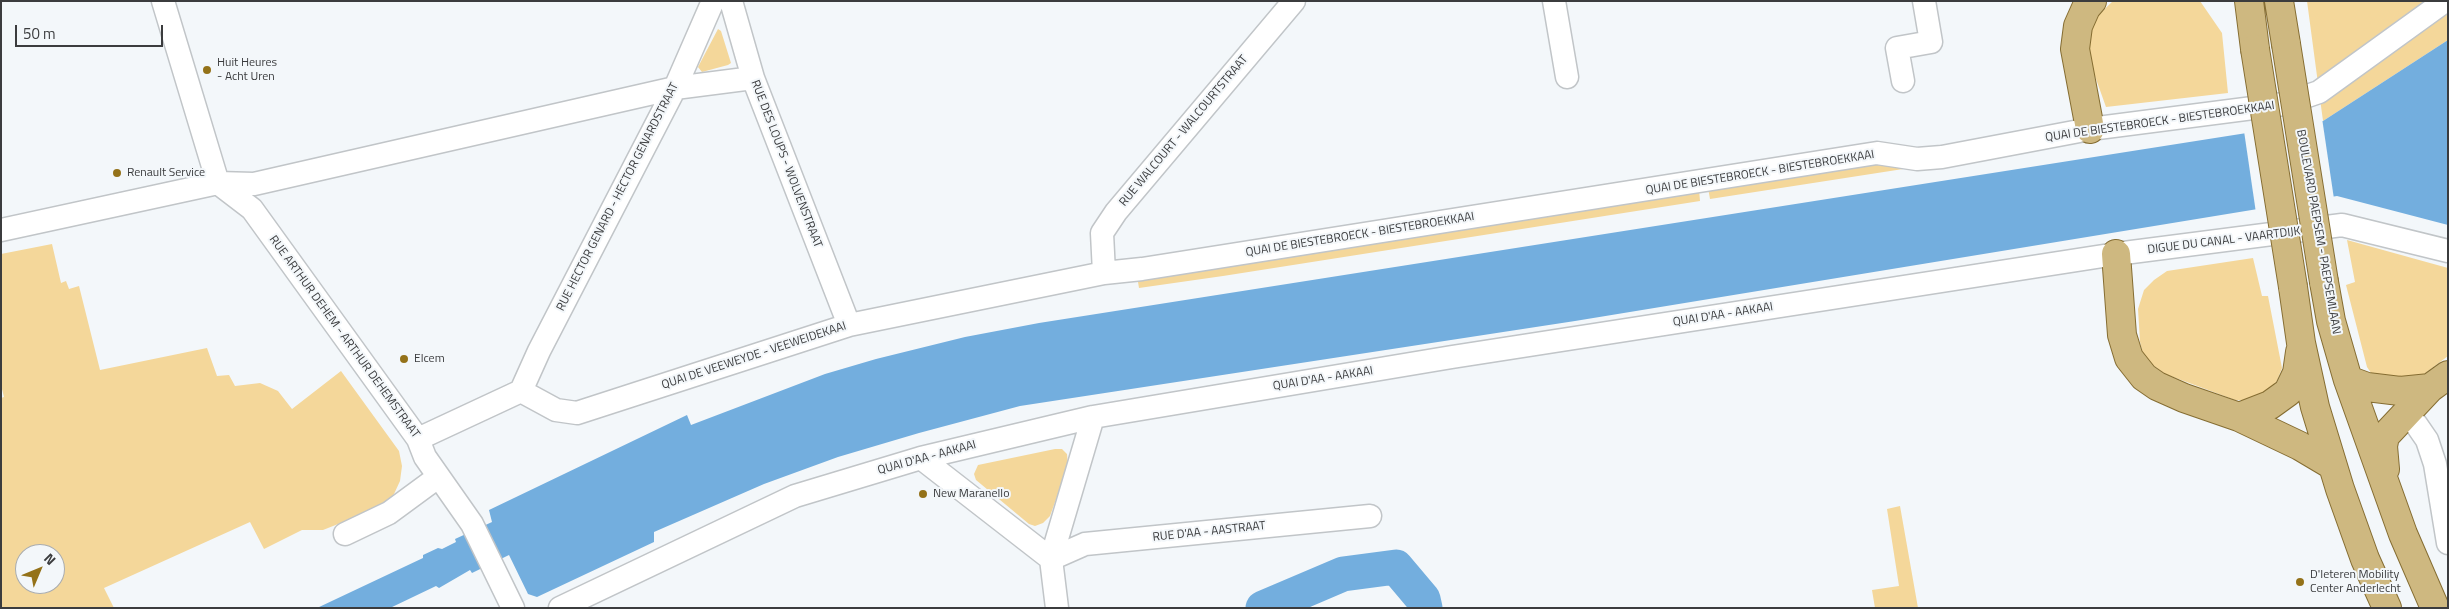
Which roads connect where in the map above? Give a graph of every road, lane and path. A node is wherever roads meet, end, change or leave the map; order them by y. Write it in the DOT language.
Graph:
graph roads {
  1 [pos="164,1"];
  2 [pos="713,1"];
  3 [pos="731,1"];
  4 [pos="1294,1"];
  5 [pos="1554,1"];
  6 [pos="1924,1"];
  7 [pos="2092,1"];
  8 [pos="2234,1"];
  9 [pos="2445,1"];
  10 [pos="2284,8"];
  11 [pos="2252,25"];
  12 [pos="1567,77"];
  13 [pos="752,78"];
  14 [pos="1903,81"];
  15 [pos="675,88"];
  16 [pos="2090,129"];
  17 [pos="218,183"];
  18 [pos="1,230"];
  19 [pos="2448,251"];
  20 [pos="2116,254"];
  21 [pos="1104,273"];
  22 [pos="849,325"];
  23 [pos="2301,343"];
  24 [pos="2348,380"];
  25 [pos="2439,382"];
  26 [pos="521,391"];
  27 [pos="2403,416"];
  28 [pos="1093,417"];
  29 [pos="2239,417"];
  30 [pos="418,439"];
  31 [pos="921,458"];
  32 [pos="2332,465"];
  33 [pos="438,477"];
  34 [pos="2386,483"];
  35 [pos="1370,516"];
  36 [pos="345,534"];
  37 [pos="2448,543"];
  38 [pos="1051,558"];
  39 [pos="513,607"];
  40 [pos="560,608"];
  41 [pos="1058,608"];
  42 [pos="2387,608"];
  43 [pos="2435,608"];
  1 -- 17 [label="street"];
  2 -- 15 [label="street, RUE HECTOR GENARD - HECTOR GENARDSTRAAT"];
  3 -- 13 [label="street, RUE DES LOUPS - WOLVENSTRAAT"];
  4 -- 21 [label="street, RUE WALCOURT - WALCOURTSTRAAT"];
  5 -- 12 [label="street"];
  6 -- 14 [label="street"];
  7 -- 16 [label="main road"];
  8 -- 11 [label="main road"];
  9 -- 16 [label="street, QUAI DE BIESTEBROECK - BIESTEBROEKKAAI"];
  10 -- 24 [label="main road, BOULEVARD PAEPSEM - PAEPSEMLAAN, bridge"];
  11 -- 23 [label="main road, bridge"];
  13 -- 15 [label="street"];
  13 -- 22 [label="street, RUE DES LOUPS - WOLVENSTRAAT"];
  15 -- 17 [label="street"];
  15 -- 26 [label="street, RUE HECTOR GENARD - HECTOR GENARDSTRAAT"];
  16 -- 21 [label="street, QUAI DE BIESTEBROECK - BIESTEBROEKKAAI"];
  17 -- 18 [label="street"];
  17 -- 30 [label="street, RUE ARTHUR DEHEM - ARTHUR DEHEMSTRAAT"];
  19 -- 20 [label="street, DIGUE DU CANAL - VAARTDIJK"];
  20 -- 28 [label="street, QUAI D'AA - AAKAAI"];
  20 -- 29 [label="main road"];
  21 -- 22 [label="street, QUAI DE VEEWEYDE - VEEWEIDEKAAI"];
  22 -- 26 [label="street, QUAI DE VEEWEYDE - VEEWEIDEKAAI"];
  23 -- 29 [label="main road"];
  23 -- 32 [label="main road"];
  24 -- 25 [label="main road"];
  24 -- 34 [label="main road, BOULEVARD PAEPSEM - PAEPSEMLAAN"];
  25 -- 27 [label="main road"];
  26 -- 30 [label="street"];
  27 -- 34 [label="main road"];
  27 -- 37 [label="street"];
  28 -- 31 [label="street, QUAI D'AA - AAKAAI"];
  28 -- 38 [label="street"];
  29 -- 32 [label="main road"];
  30 -- 33 [label="street, RUE ARTHUR DEHEM - ARTHUR DEHEMSTRAAT"];
  31 -- 38 [label="street"];
  31 -- 40 [label="street, QUAI D'AA - AAKAAI"];
  32 -- 42 [label="main road"];
  33 -- 36 [label="street"];
  33 -- 39 [label="street, RUE ARTHUR DEHEM - ARTHUR DEHEMSTRAAT"];
  34 -- 43 [label="main road, BOULEVARD PAEPSEM - PAEPSEMLAAN"];
  35 -- 38 [label="street, RUE D'AA - AASTRAAT"];
  38 -- 41 [label="street"];
}
